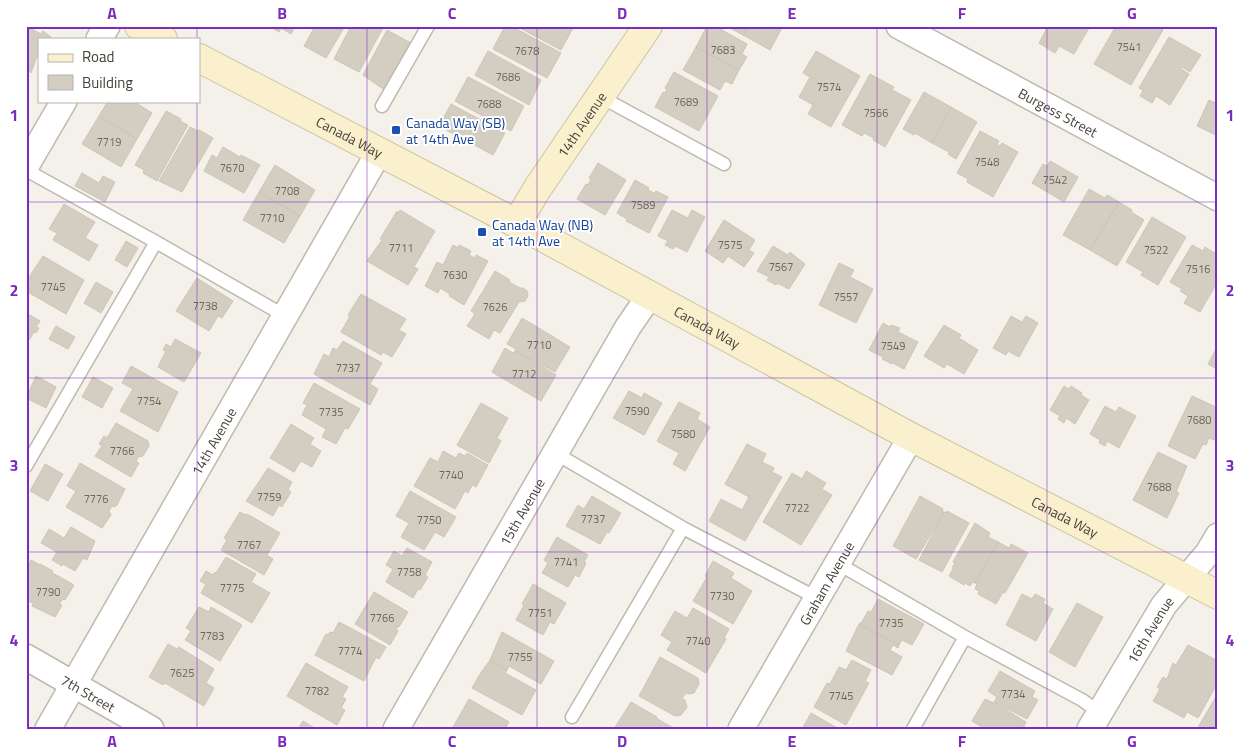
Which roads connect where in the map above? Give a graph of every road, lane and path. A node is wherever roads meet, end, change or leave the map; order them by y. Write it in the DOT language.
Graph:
graph roads {
  1 [pos="107,26"];
  2 [pos="139,26"];
  3 [pos="428,26"];
  4 [pos="648,26"];
  5 [pos="899,26"];
  6 [pos="101,38"];
  7 [pos="161,38"];
  8 [pos="200,59"];
  9 [pos="601,97"];
  10 [pos="63,102"];
  11 [pos="382,106"];
  12 [pos="379,152"];
  13 [pos="724,164"];
  14 [pos="26,166"];
  15 [pos="26,170"];
  16 [pos="1218,198"];
  17 [pos="517,223"];
  18 [pos="156,242"];
  19 [pos="650,295"];
  20 [pos="285,316"];
  21 [pos="911,437"];
  22 [pos="555,453"];
  23 [pos="26,466"];
  24 [pos="682,528"];
  25 [pos="1218,536"];
  26 [pos="837,563"];
  27 [pos="1186,577"];
  28 [pos="1218,594"];
  29 [pos="818,598"];
  30 [pos="965,637"];
  31 [pos="26,657"];
  32 [pos="73,685"];
  33 [pos="572,716"];
  34 [pos="1094,720"];
  35 [pos="48,729"];
  36 [pos="151,729"];
  37 [pos="396,729"];
  38 [pos="741,729"];
  39 [pos="913,729"];
  1 -- 6 [label="street"];
  2 -- 7 [label="main road"];
  3 -- 11 [label="lane"];
  4 -- 9 [label="main road, 14th Avenue"];
  5 -- 16 [label="street, Burgess Street"];
  8 -- 12 [label="main road, Canada Way"];
  9 -- 13 [label="lane"];
  9 -- 17 [label="main road, 14th Avenue"];
  10 -- 14 [label="street"];
  12 -- 17 [label="main road, Canada Way"];
  12 -- 20 [label="street, 14th Avenue"];
  15 -- 18 [label="lane"];
  17 -- 19 [label="main road, Canada Way"];
  18 -- 20 [label="lane"];
  18 -- 23 [label="lane"];
  19 -- 21 [label="main road, Canada Way"];
  19 -- 22 [label="street, 15th Avenue"];
  20 -- 32 [label="street, 14th Avenue"];
  21 -- 26 [label="street, Graham Avenue"];
  21 -- 27 [label="main road, Canada Way"];
  22 -- 24 [label="lane"];
  22 -- 37 [label="street, 15th Avenue"];
  24 -- 29 [label="lane"];
  24 -- 33 [label="lane"];
  25 -- 27 [label="street, 16th Avenue"];
  26 -- 29 [label="street, Graham Avenue"];
  26 -- 30 [label="lane"];
  27 -- 28 [label="main road, Canada Way"];
  27 -- 34 [label="street, 16th Avenue"];
  29 -- 38 [label="street, Graham Avenue"];
  30 -- 34 [label="lane"];
  30 -- 39 [label="lane"];
  31 -- 32 [label="street, 7th Street"];
  32 -- 35 [label="street, 14th Avenue"];
  32 -- 36 [label="street, 7th Street"];
}
